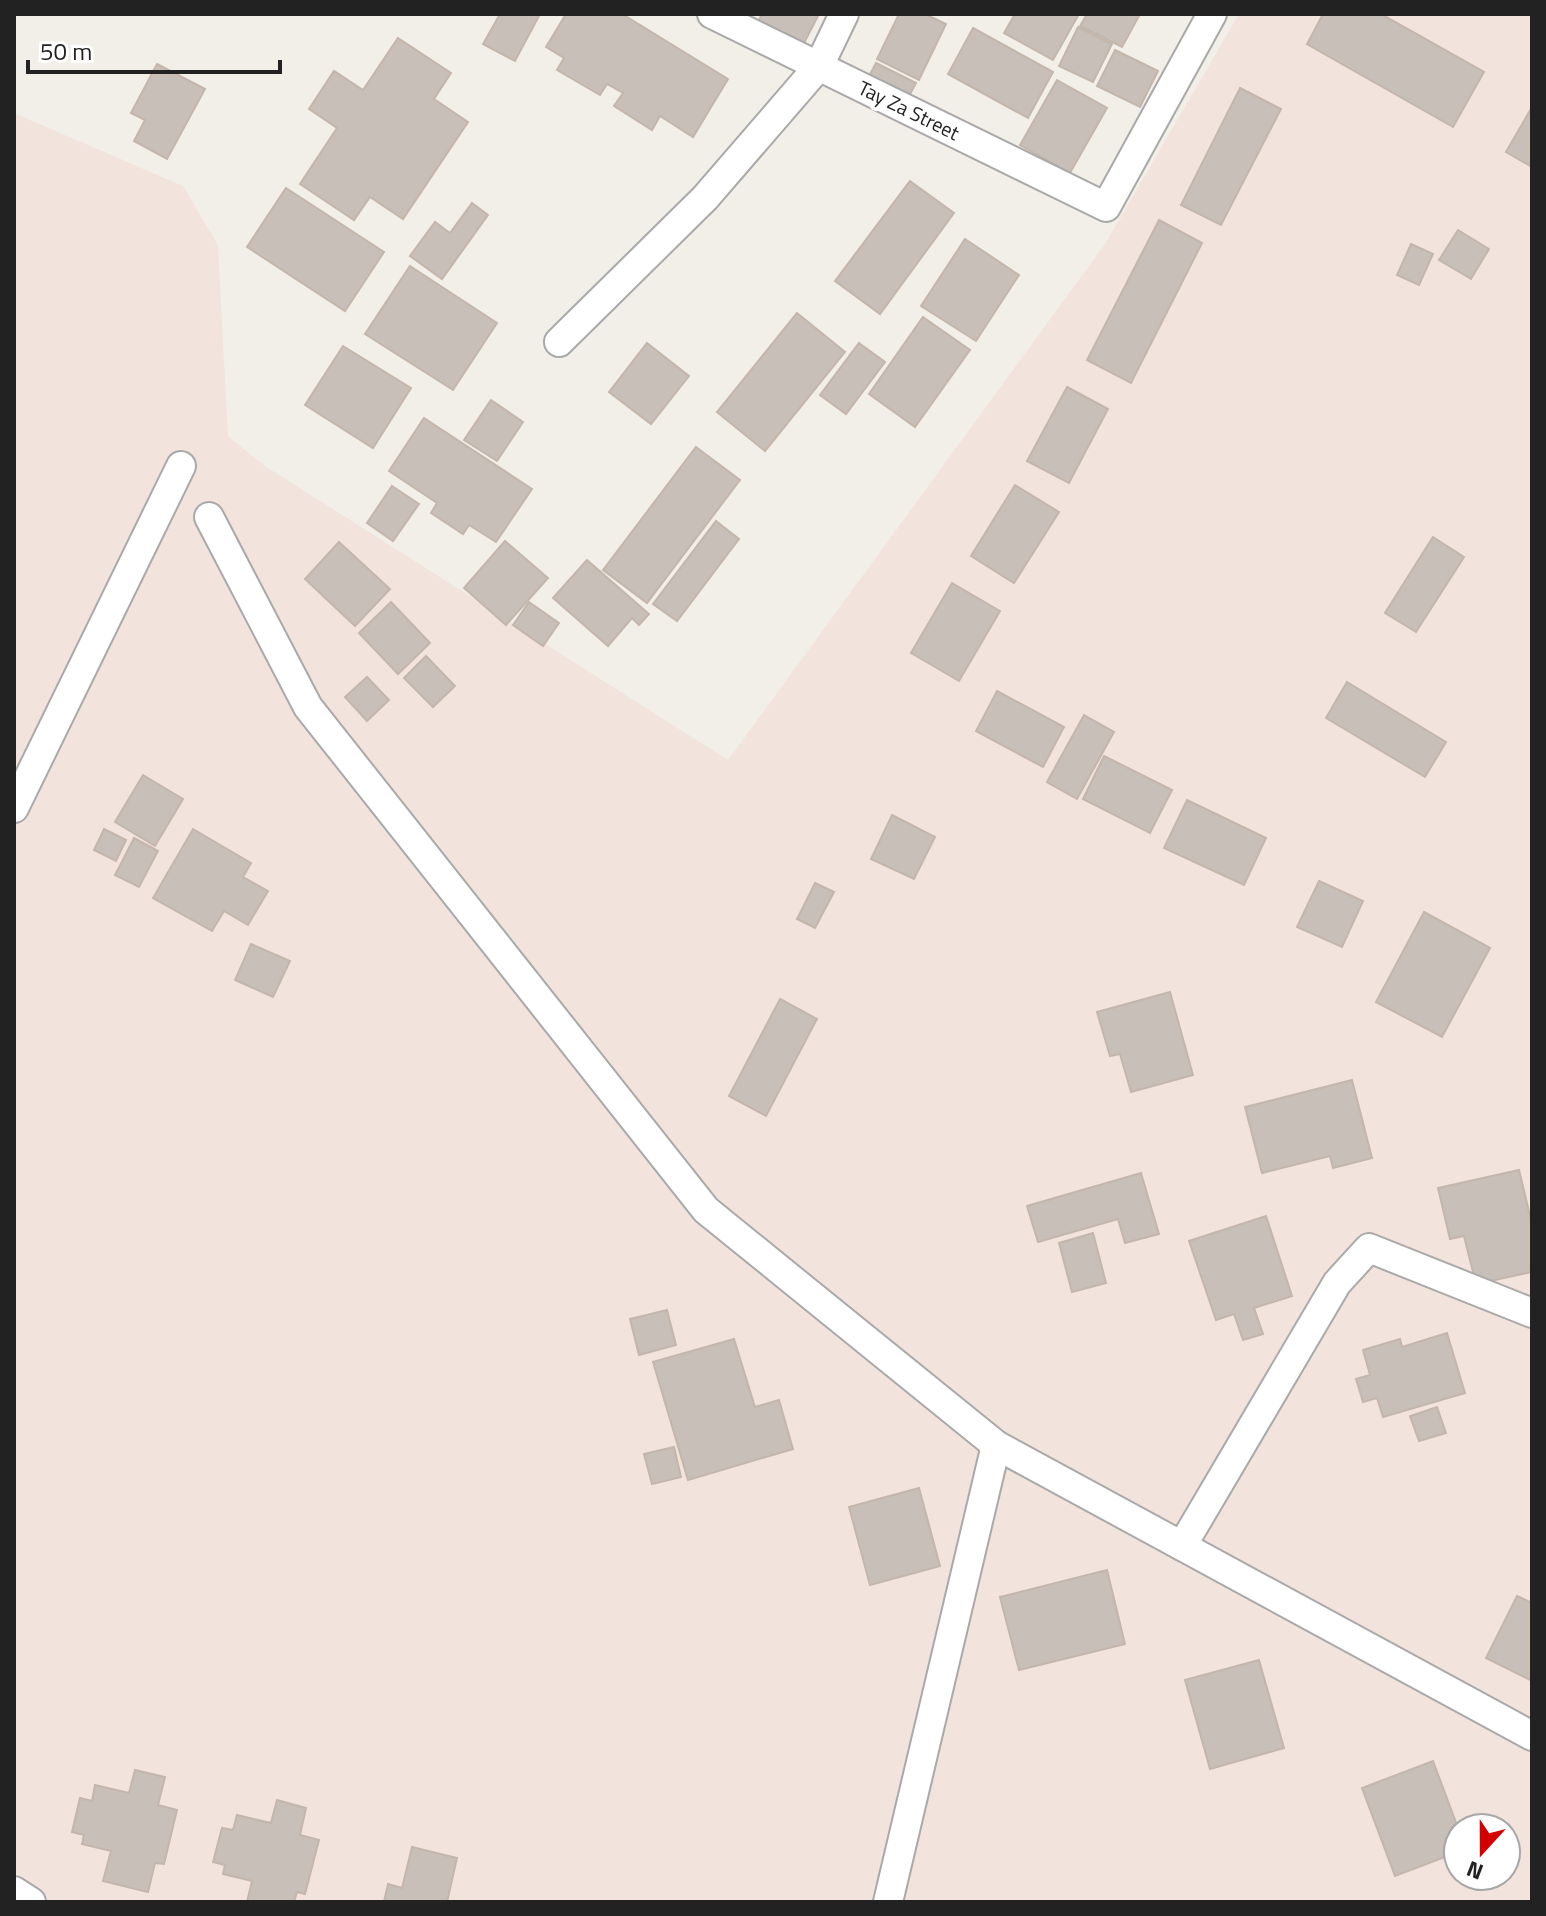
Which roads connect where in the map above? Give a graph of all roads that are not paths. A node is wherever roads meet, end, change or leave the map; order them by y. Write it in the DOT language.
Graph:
graph roads {
  1 [pos="712,14"];
  2 [pos="844,14"];
  3 [pos="1200,18"];
  4 [pos="819,66"];
  5 [pos="559,342"];
  6 [pos="181,466"];
  7 [pos="209,517"];
  8 [pos="14,808"];
  9 [pos="1532,1313"];
  10 [pos="996,1445"];
  11 [pos="1182,1546"];
  12 [pos="1532,1736"];
  13 [pos="14,1891"];
  14 [pos="31,1902"];
  15 [pos="888,1902"];
  1 -- 4 [label="street, Tay Za Street"];
  2 -- 4 [label="street"];
  3 -- 4 [label="street, Tay Za Street"];
  4 -- 5 [label="street"];
  6 -- 8 [label="street"];
  7 -- 10 [label="street"];
  9 -- 11 [label="street"];
  10 -- 11 [label="street"];
  10 -- 15 [label="street"];
  11 -- 12 [label="street"];
  13 -- 14 [label="street"];
}
